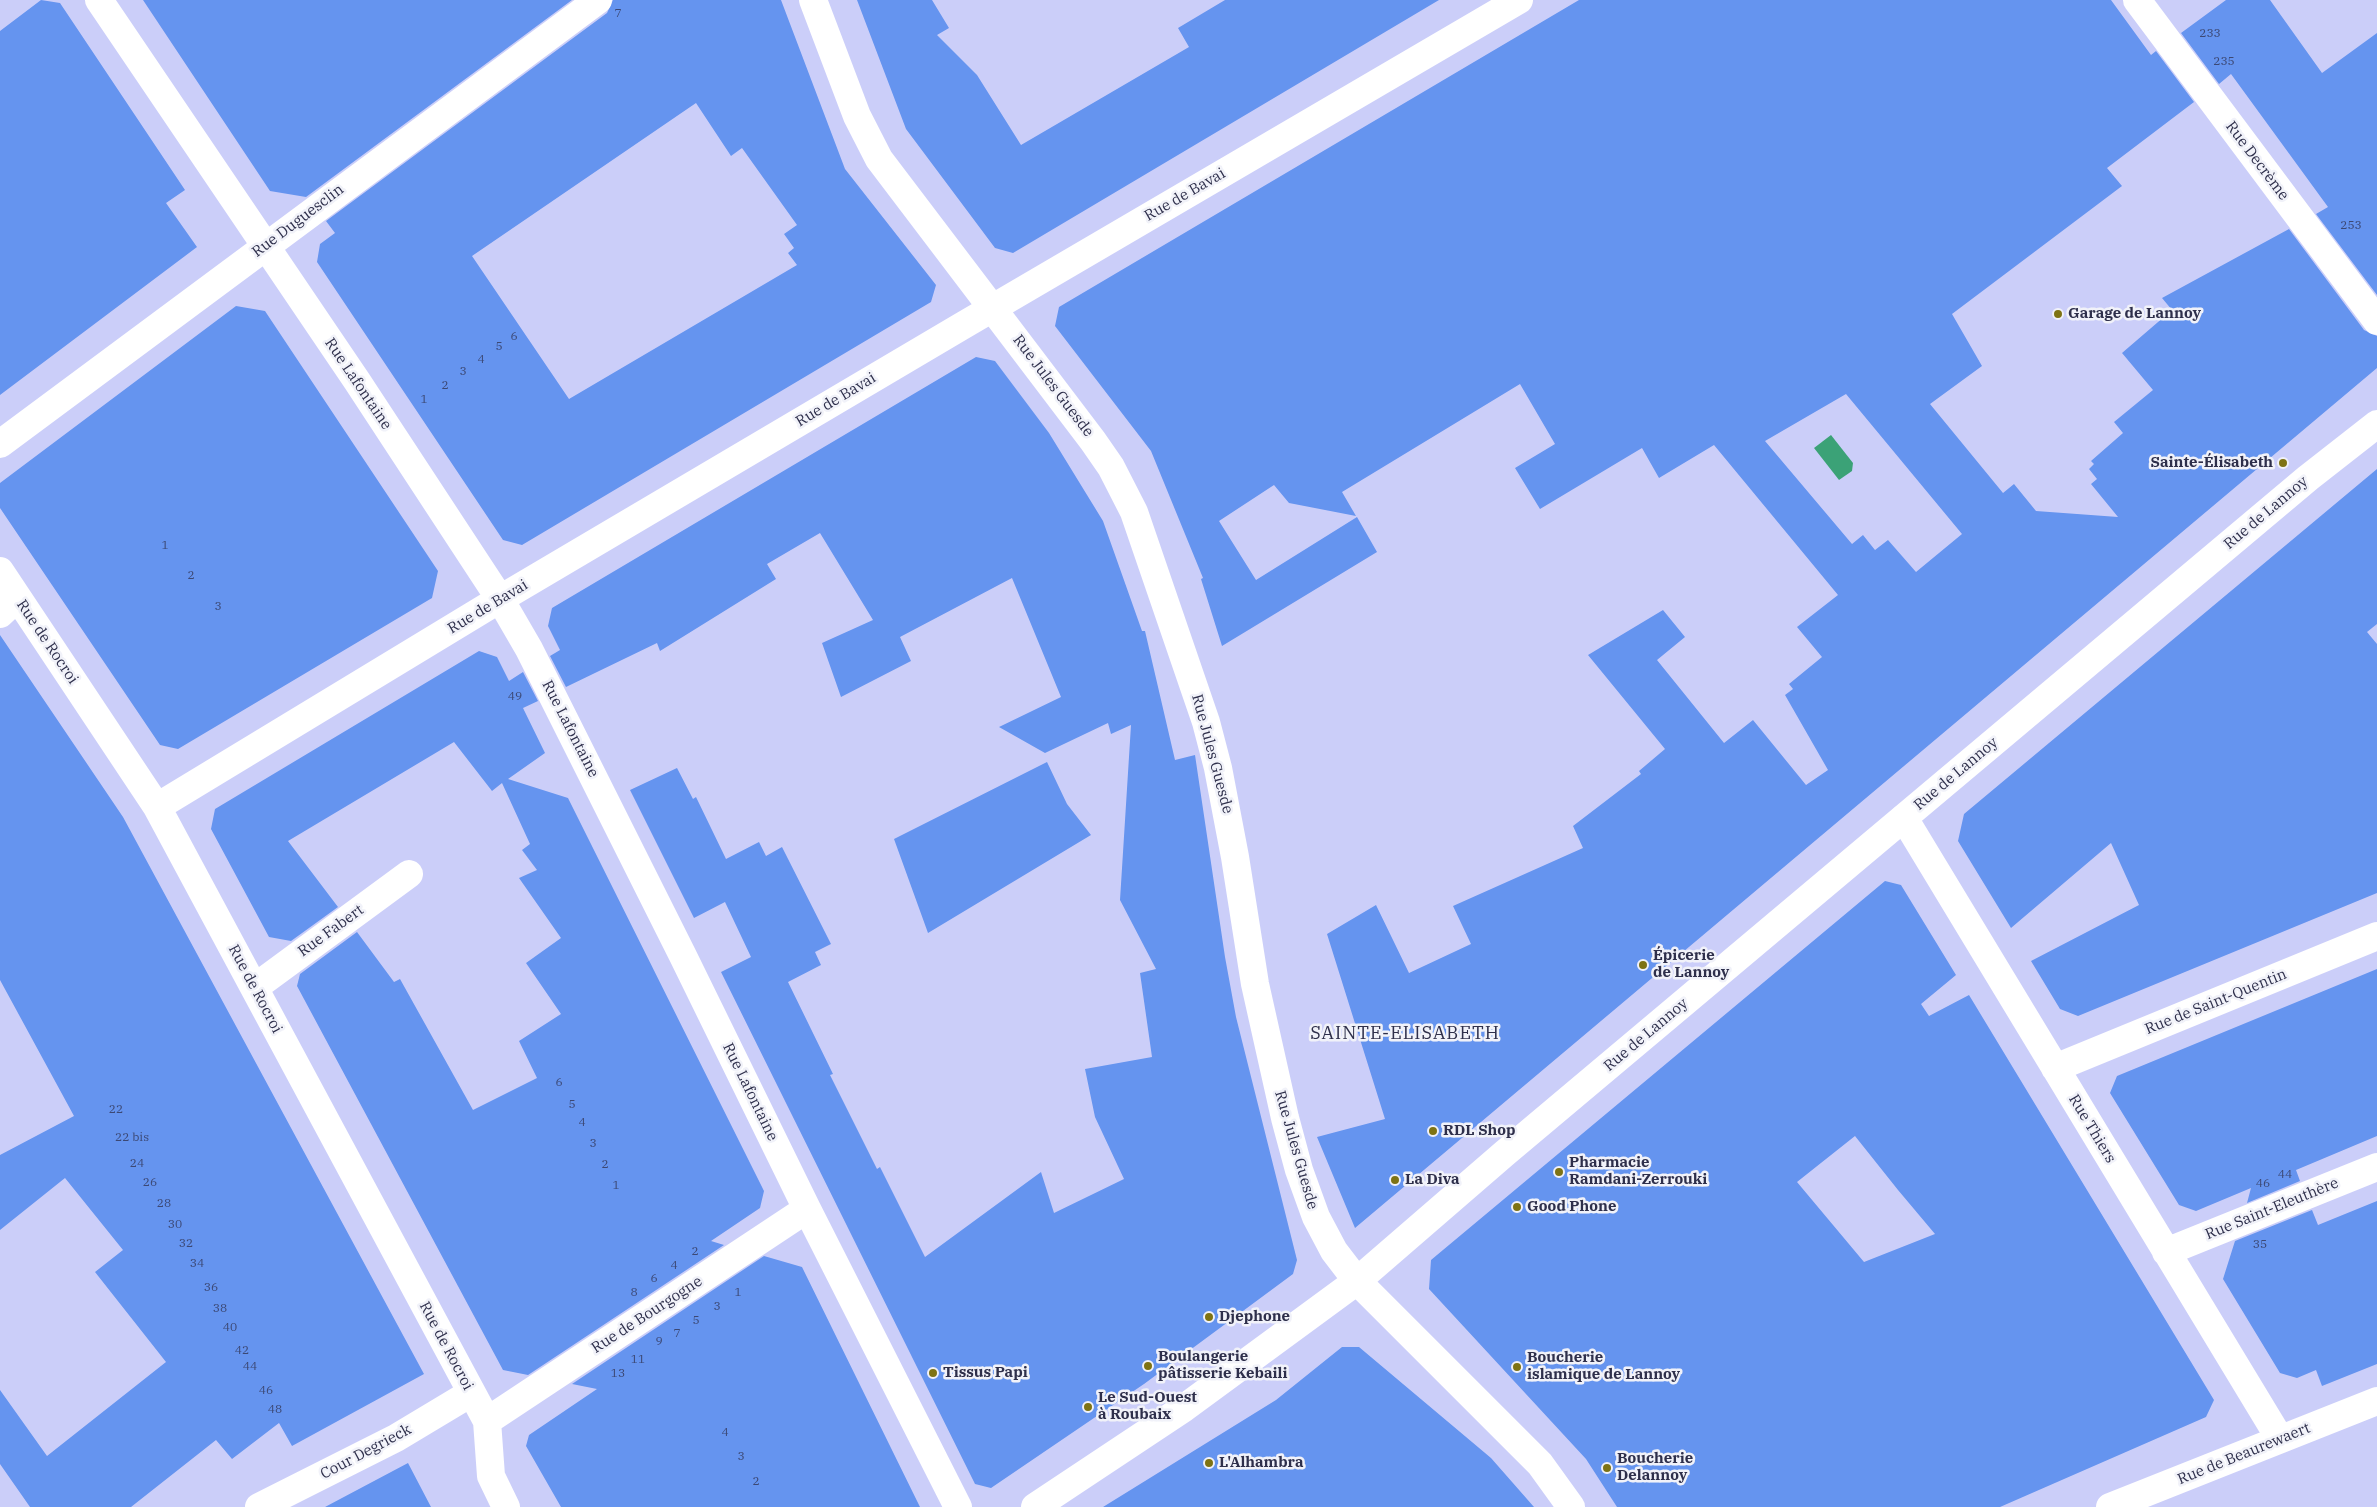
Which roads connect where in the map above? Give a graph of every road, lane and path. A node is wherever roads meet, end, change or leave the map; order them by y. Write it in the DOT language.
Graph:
graph roads {
  1 [pos="99,0"];
  2 [pos="598,0"];
  3 [pos="813,0"];
  4 [pos="1519,0"];
  5 [pos="2137,0"];
  6 [pos="264,246"];
  7 [pos="994,307"];
  8 [pos="2377,321"];
  9 [pos="2377,424"];
  10 [pos="0,444"];
  11 [pos="0,571"];
  12 [pos="500,599"];
  13 [pos="9,606"];
  14 [pos="157,807"];
  15 [pos="1904,818"];
  16 [pos="409,874"];
  17 [pos="2377,936"];
  18 [pos="254,988"];
  19 [pos="2055,1068"];
  20 [pos="2377,1166"];
  21 [pos="807,1209"];
  22 [pos="2166,1252"];
  23 [pos="1357,1281"];
  24 [pos="472,1393"];
  25 [pos="2377,1401"];
  26 [pos="487,1421"];
  27 [pos="2280,1440"];
  28 [pos="259,1507"];
  29 [pos="506,1507"];
  30 [pos="958,1507"];
  31 [pos="1035,1507"];
  32 [pos="1571,1507"];
  33 [pos="2110,1507"];
  1 -- 6 [label="street, Rue Lafontaine"];
  2 -- 6 [label="street, Rue Duguesclin"];
  3 -- 7 [label="street, Rue Jules Guesde"];
  4 -- 7 [label="street, Rue de Bavai"];
  5 -- 8 [label="street, Rue Decrème"];
  6 -- 10 [label="street, Rue Duguesclin"];
  6 -- 12 [label="street, Rue Lafontaine"];
  7 -- 12 [label="street, Rue de Bavai"];
  7 -- 23 [label="street, Rue Jules Guesde"];
  9 -- 15 [label="street, Rue de Lannoy"];
  11 -- 13 [label="street, Rue de Rocroi"];
  12 -- 14 [label="street, Rue de Bavai"];
  12 -- 21 [label="street, Rue Lafontaine"];
  13 -- 14 [label="street, Rue de Rocroi"];
  14 -- 18 [label="street, Rue de Rocroi"];
  15 -- 19 [label="street, Rue Thiers"];
  15 -- 23 [label="street, Rue de Lannoy"];
  16 -- 18 [label="street, Rue Fabert"];
  17 -- 19 [label="street, Rue de Saint-Quentin"];
  18 -- 24 [label="street, Rue de Rocroi"];
  19 -- 22 [label="street, Rue Thiers"];
  20 -- 22 [label="street, Rue Saint-Eleuthère"];
  21 -- 26 [label="street, Rue de Bourgogne"];
  21 -- 30 [label="street, Rue Lafontaine"];
  22 -- 27 [label="street, Rue Thiers"];
  23 -- 31 [label="street, Rue de Lannoy"];
  23 -- 32 [label="street, Rue Jules Guesde"];
  24 -- 26 [label="street, Rue de Rocroi"];
  24 -- 28 [label="street, Cour Degrieck"];
  25 -- 27 [label="street, Rue de Beaurewaert"];
  26 -- 29 [label="street"];
  27 -- 33 [label="street, Rue de Beaurewaert"];
}
